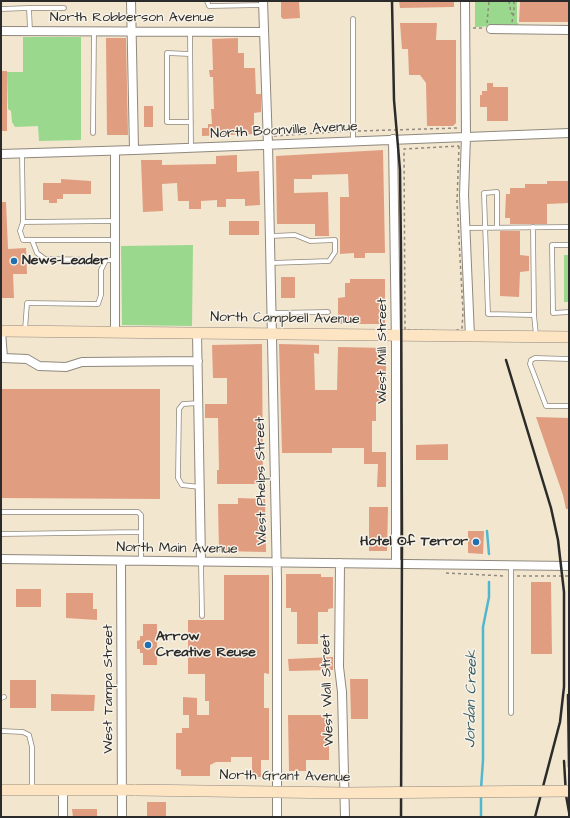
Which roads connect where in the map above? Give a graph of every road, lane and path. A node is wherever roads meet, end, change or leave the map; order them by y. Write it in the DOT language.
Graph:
graph roads {
  1 [pos="131,1"];
  2 [pos="207,1"];
  3 [pos="465,1"];
  4 [pos="489,1"];
  5 [pos="509,1"];
  6 [pos="514,1"];
  7 [pos="239,3"];
  8 [pos="263,3"];
  9 [pos="29,8"];
  10 [pos="64,8"];
  11 [pos="1,9"];
  12 [pos="353,20"];
  13 [pos="489,26"];
  14 [pos="473,28"];
  15 [pos="481,28"];
  16 [pos="30,30"];
  17 [pos="569,30"];
  18 [pos="1,31"];
  19 [pos="94,31"];
  20 [pos="131,31"];
  21 [pos="190,31"];
  22 [pos="264,32"];
  23 [pos="190,54"];
  24 [pos="191,122"];
  25 [pos="459,128"];
  26 [pos="353,131"];
  27 [pos="93,133"];
  28 [pos="569,133"];
  29 [pos="274,136"];
  30 [pos="466,136"];
  31 [pos="393,139"];
  32 [pos="353,141"];
  33 [pos="268,145"];
  34 [pos="192,148"];
  35 [pos="134,150"];
  36 [pos="115,151"];
  37 [pos="22,153"];
  38 [pos="1,154"];
  39 [pos="115,221"];
  40 [pos="23,222"];
  41 [pos="485,227"];
  42 [pos="497,227"];
  43 [pos="533,227"];
  44 [pos="569,227"];
  45 [pos="465,228"];
  46 [pos="270,236"];
  47 [pos="32,240"];
  48 [pos="115,240"];
  49 [pos="569,244"];
  50 [pos="405,252"];
  51 [pos="110,260"];
  52 [pos="271,263"];
  53 [pos="328,312"];
  54 [pos="569,312"];
  55 [pos="272,313"];
  56 [pos="534,315"];
  57 [pos="1,331"];
  58 [pos="25,331"];
  59 [pos="115,332"];
  60 [pos="197,333"];
  61 [pos="273,334"];
  62 [pos="396,336"];
  63 [pos="470,337"];
  64 [pos="536,337"];
  65 [pos="569,337"];
  66 [pos="569,359"];
  67 [pos="198,361"];
  68 [pos="199,403"];
  69 [pos="569,406"];
  70 [pos="200,487"];
  71 [pos="1,512"];
  72 [pos="141,532"];
  73 [pos="1,534"];
  74 [pos="1,559"];
  75 [pos="121,561"];
  76 [pos="141,561"];
  77 [pos="200,562"];
  78 [pos="276,562"];
  79 [pos="340,563"];
  80 [pos="396,563"];
  81 [pos="444,564"];
  82 [pos="511,565"];
  83 [pos="569,566"];
  84 [pos="511,576"];
  85 [pos="569,576"];
  86 [pos="202,616"];
  87 [pos="511,713"];
  88 [pos="1,731"];
  89 [pos="1,790"];
  90 [pos="32,790"];
  91 [pos="63,790"];
  92 [pos="122,790"];
  93 [pos="569,791"];
  94 [pos="63,817"];
  95 [pos="122,817"];
  96 [pos="277,817"];
  97 [pos="345,817"];
  1 -- 20 [label="street"];
  2 -- 7 [label="lane"];
  3 -- 30 [label="street"];
  4 -- 13 [label="path"];
  5 -- 6 [label="path"];
  7 -- 8 [label="lane"];
  8 -- 22 [label="street, West Phelps Street"];
  9 -- 10 [label="lane"];
  9 -- 11 [label="lane"];
  9 -- 16 [label="lane"];
  12 -- 26 [label="lane"];
  13 -- 17 [label="street"];
  14 -- 15 [label="path"];
  16 -- 18 [label="street, North Robberson Avenue"];
  16 -- 19 [label="street, North Robberson Avenue"];
  19 -- 20 [label="street, North Robberson Avenue"];
  19 -- 27 [label="lane"];
  20 -- 21 [label="street, North Robberson Avenue"];
  20 -- 35 [label="street"];
  21 -- 22 [label="street, North Robberson Avenue"];
  21 -- 23 [label="lane"];
  22 -- 33 [label="street, West Phelps Street"];
  23 -- 24 [label="lane"];
  23 -- 24 [label="lane"];
  24 -- 34 [label="lane"];
  25 -- 26 [label="path"];
  26 -- 29 [label="path"];
  26 -- 32 [label="lane"];
  28 -- 30 [label="street, North Boonville Avenue"];
  30 -- 31 [label="street, North Boonville Avenue"];
  30 -- 45 [label="street"];
  31 -- 32 [label="street, North Boonville Avenue"];
  31 -- 62 [label="street, West Mill Street"];
  32 -- 33 [label="street, North Boonville Avenue"];
  33 -- 34 [label="street, North Boonville Avenue"];
  33 -- 46 [label="street, West Phelps Street"];
  34 -- 35 [label="street, North Boonville Avenue"];
  35 -- 36 [label="street, North Boonville Avenue"];
  36 -- 37 [label="street, North Boonville Avenue"];
  36 -- 39 [label="street"];
  37 -- 38 [label="street, North Boonville Avenue"];
  37 -- 40 [label="lane"];
  39 -- 40 [label="lane"];
  39 -- 48 [label="street"];
  40 -- 47 [label="lane"];
  41 -- 42 [label="lane"];
  41 -- 42 [label="lane"];
  41 -- 45 [label="lane"];
  41 -- 56 [label="lane"];
  42 -- 43 [label="lane"];
  43 -- 44 [label="lane"];
  43 -- 56 [label="lane"];
  45 -- 63 [label="street"];
  46 -- 52 [label="street, West Phelps Street"];
  46 -- 52 [label="lane"];
  47 -- 48 [label="lane"];
  47 -- 51 [label="lane"];
  48 -- 51 [label="street"];
  49 -- 54 [label="lane"];
  50 -- 50 [label="path"];
  51 -- 58 [label="lane"];
  51 -- 59 [label="street"];
  52 -- 55 [label="street, West Phelps Street"];
  53 -- 55 [label="lane"];
  55 -- 61 [label="street, West Phelps Street"];
  56 -- 64 [label="lane"];
  57 -- 58 [label="main road, North Campbell Avenue"];
  57 -- 67 [label="street"];
  58 -- 59 [label="main road, North Campbell Avenue"];
  59 -- 60 [label="main road, North Campbell Avenue"];
  60 -- 61 [label="main road, North Campbell Avenue"];
  60 -- 67 [label="street"];
  61 -- 62 [label="main road, North Campbell Avenue"];
  61 -- 78 [label="street, West Phelps Street"];
  62 -- 63 [label="main road, North Campbell Avenue"];
  62 -- 80 [label="street, West Mill Street"];
  63 -- 64 [label="main road, North Campbell Avenue"];
  64 -- 65 [label="main road, North Campbell Avenue"];
  66 -- 69 [label="lane"];
  67 -- 68 [label="street"];
  68 -- 70 [label="street"];
  68 -- 70 [label="lane"];
  70 -- 77 [label="street"];
  71 -- 72 [label="lane"];
  72 -- 73 [label="lane"];
  72 -- 76 [label="lane"];
  74 -- 75 [label="street, North Main Avenue"];
  75 -- 76 [label="street, North Main Avenue"];
  75 -- 92 [label="street, West Tampa Street"];
  76 -- 77 [label="street, North Main Avenue"];
  77 -- 78 [label="street, North Main Avenue"];
  77 -- 86 [label="lane"];
  78 -- 79 [label="street, North Main Avenue"];
  78 -- 96 [label="street, West Phelps Street"];
  79 -- 80 [label="street, North Main Avenue"];
  79 -- 97 [label="street, West Wall Street"];
  80 -- 81 [label="street, North Main Avenue"];
  81 -- 82 [label="street, North Main Avenue"];
  81 -- 84 [label="path"];
  82 -- 83 [label="street, North Main Avenue"];
  82 -- 84 [label="lane"];
  84 -- 85 [label="path"];
  84 -- 87 [label="lane"];
  88 -- 90 [label="lane"];
  89 -- 90 [label="main road, North Grant Avenue"];
  90 -- 91 [label="main road, North Grant Avenue"];
  91 -- 92 [label="main road, North Grant Avenue"];
  91 -- 94 [label="street"];
  92 -- 93 [label="main road, North Grant Avenue, bridge"];
  92 -- 95 [label="street, West Tampa Street"];
}
